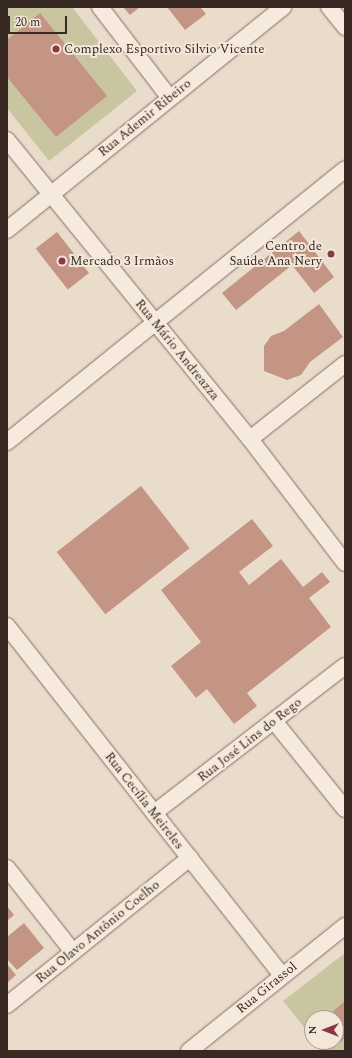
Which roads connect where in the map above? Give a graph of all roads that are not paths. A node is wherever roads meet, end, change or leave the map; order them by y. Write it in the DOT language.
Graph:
graph roads {
  1 [pos="100,7"];
  2 [pos="283,7"];
  3 [pos="330,7"];
  4 [pos="345,27"];
  5 [pos="169,97"];
  6 [pos="7,140"];
  7 [pos="345,170"];
  8 [pos="51,196"];
  9 [pos="7,230"];
  10 [pos="156,324"];
  11 [pos="345,364"];
  12 [pos="250,439"];
  13 [pos="7,442"];
  14 [pos="345,563"];
  15 [pos="7,626"];
  16 [pos="345,666"];
  17 [pos="274,721"];
  18 [pos="345,809"];
  19 [pos="154,813"];
  20 [pos="190,858"];
  21 [pos="7,868"];
  22 [pos="345,926"];
  23 [pos="73,952"];
  24 [pos="282,975"];
  25 [pos="7,1005"];
  26 [pos="189,1051"];
  1 -- 5 [label="street"];
  2 -- 5 [label="street, Rua Ademir Ribeiro"];
  3 -- 4 [label="street"];
  5 -- 8 [label="street, Rua Ademir Ribeiro"];
  6 -- 8 [label="street, Rua Mário Andreazza"];
  7 -- 10 [label="street"];
  8 -- 9 [label="street, Rua Ademir Ribeiro"];
  8 -- 10 [label="street, Rua Mário Andreazza"];
  10 -- 12 [label="street, Rua Mário Andreazza"];
  10 -- 13 [label="street"];
  11 -- 12 [label="street"];
  12 -- 14 [label="street, Rua Mário Andreazza"];
  15 -- 19 [label="street, Rua Cecília Meireles"];
  16 -- 17 [label="street, Rua José Lins do Rego"];
  17 -- 18 [label="street"];
  17 -- 19 [label="street, Rua José Lins do Rego"];
  19 -- 20 [label="street, Rua Cecília Meireles"];
  20 -- 23 [label="street, Rua Olavo Antônio Coelho"];
  20 -- 24 [label="street, Rua Cecília Meireles"];
  21 -- 23 [label="street"];
  22 -- 24 [label="street, Rua Girassol"];
  23 -- 25 [label="street, Rua Olavo Antônio Coelho"];
  24 -- 26 [label="street, Rua Girassol"];
}
